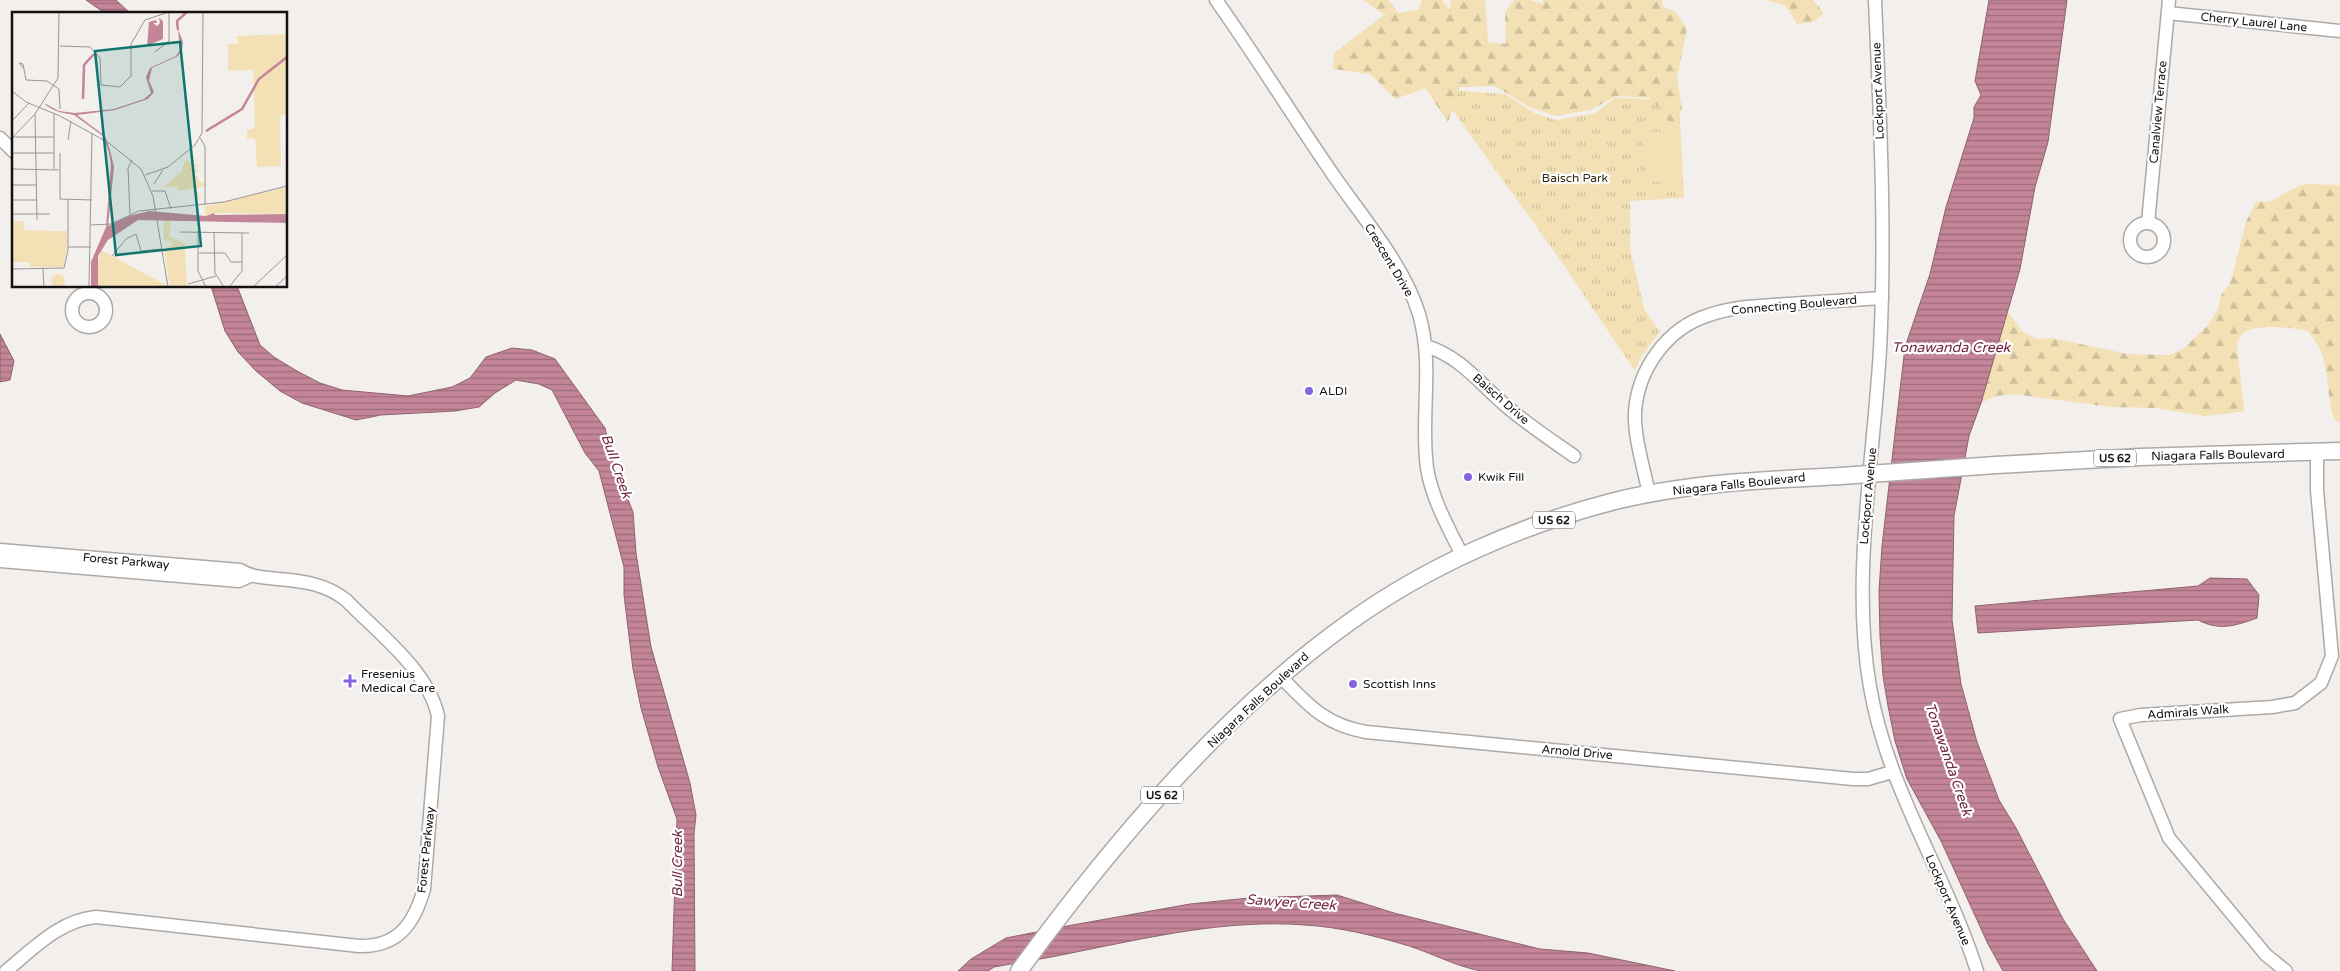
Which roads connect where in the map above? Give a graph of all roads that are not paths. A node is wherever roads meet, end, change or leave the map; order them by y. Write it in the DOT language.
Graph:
graph roads {
  1 [pos="1216,0"];
  2 [pos="1875,0"];
  3 [pos="2169,0"];
  4 [pos="2168,13"];
  5 [pos="2340,31"];
  6 [pos="0,138"];
  7 [pos="12,150"];
  8 [pos="2148,223"];
  9 [pos="1882,298"];
  10 [pos="1426,346"];
  11 [pos="2340,451"];
  12 [pos="2317,452"];
  13 [pos="1574,456"];
  14 [pos="1650,494"];
  15 [pos="0,550"];
  16 [pos="1462,555"];
  17 [pos="0,561"];
  18 [pos="250,576"];
  19 [pos="1280,676"];
  20 [pos="1892,772"];
  21 [pos="1020,970"];
  22 [pos="6,971"];
  23 [pos="1977,971"];
  24 [pos="2286,971"];
  1 -- 10 [label="street, Crescent Drive"];
  2 -- 9 [label="street, Lockport Avenue"];
  3 -- 4 [label="street, Canalview Terrace"];
  4 -- 5 [label="street, Cherry Laurel Lane"];
  4 -- 8 [label="street, Canalview Terrace"];
  6 -- 7 [label="street"];
  9 -- 14 [label="street, Connecting Boulevard"];
  9 -- 20 [label="street, Lockport Avenue"];
  10 -- 13 [label="street, Baisch Drive"];
  10 -- 16 [label="street, Crescent Drive"];
  11 -- 12 [label="main road, Niagara Falls Boulevard / US 62"];
  12 -- 14 [label="main road, Niagara Falls Boulevard / US 62, bridge"];
  12 -- 24 [label="street, Admirals Walk"];
  14 -- 16 [label="main road, Niagara Falls Boulevard / US 62"];
  15 -- 18 [label="street, Forest Parkway"];
  16 -- 19 [label="main road, Niagara Falls Boulevard / US 62"];
  17 -- 18 [label="street, Forest Parkway"];
  18 -- 22 [label="street, Forest Parkway"];
  19 -- 20 [label="street, Arnold Drive"];
  19 -- 21 [label="main road, Niagara Falls Boulevard / US 62"];
  20 -- 23 [label="street, Lockport Avenue"];
}
